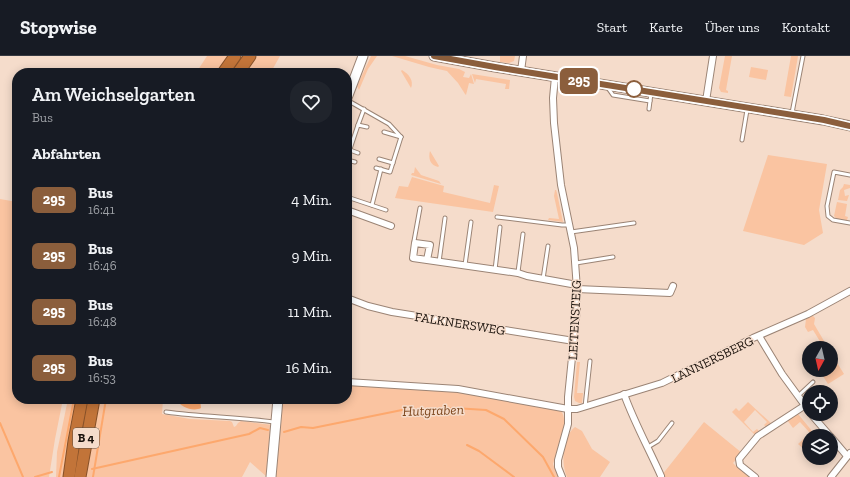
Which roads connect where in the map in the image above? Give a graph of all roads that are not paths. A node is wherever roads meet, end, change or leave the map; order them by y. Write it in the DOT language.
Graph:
graph roads {
  1 [pos="235,56"];
  2 [pos="250,56"];
  3 [pos="363,56"];
  4 [pos="434,56"];
  5 [pos="523,56"];
  6 [pos="713,56"];
  7 [pos="803,56"];
  8 [pos="227,68"];
  9 [pos="242,68"];
  10 [pos="520,71"];
  11 [pos="555,77"];
  12 [pos="352,86"];
  13 [pos="650,96"];
  14 [pos="706,100"];
  15 [pos="352,102"];
  16 [pos="747,107"];
  17 [pos="364,109"];
  18 [pos="649,109"];
  19 [pos="792,115"];
  20 [pos="358,125"];
  21 [pos="850,126"];
  22 [pos="367,127"];
  23 [pos="384,132"];
  24 [pos="401,137"];
  25 [pos="742,140"];
  26 [pos="352,144"];
  27 [pos="352,151"];
  28 [pos="358,153"];
  29 [pos="379,159"];
  30 [pos="352,161"];
  31 [pos="355,162"];
  32 [pos="393,163"];
  33 [pos="376,168"];
  34 [pos="381,170"];
  35 [pos="850,175"];
  36 [pos="352,199"];
  37 [pos="372,205"];
  38 [pos="420,208"];
  39 [pos="386,210"];
  40 [pos="352,212"];
  41 [pos="497,217"];
  42 [pos="445,218"];
  43 [pos="471,222"];
  44 [pos="634,223"];
  45 [pos="850,223"];
  46 [pos="569,225"];
  47 [pos="392,226"];
  48 [pos="500,227"];
  49 [pos="571,232"];
  50 [pos="523,234"];
  51 [pos="416,243"];
  52 [pos="548,246"];
  53 [pos="613,257"];
  54 [pos="427,260"];
  55 [pos="439,262"];
  56 [pos="576,262"];
  57 [pos="465,265"];
  58 [pos="495,270"];
  59 [pos="518,273"];
  60 [pos="543,279"];
  61 [pos="673,286"];
  62 [pos="577,287"];
  63 [pos="850,292"];
  64 [pos="352,300"];
  65 [pos="759,336"];
  66 [pos="574,341"];
  67 [pos="590,361"];
  68 [pos="352,382"];
  69 [pos="813,382"];
  70 [pos="624,394"];
  71 [pos="798,396"];
  72 [pos="802,403"];
  73 [pos="81,404"];
  74 [pos="93,404"];
  75 [pos="278,404"];
  76 [pos="585,407"];
  77 [pos="802,407"];
  78 [pos="568,409"];
  79 [pos="166,412"];
  80 [pos="817,421"];
  81 [pos="276,423"];
  82 [pos="672,423"];
  83 [pos="823,429"];
  84 [pos="838,445"];
  85 [pos="648,447"];
  86 [pos="848,454"];
  87 [pos="661,476"];
  88 [pos="69,477"];
  89 [pos="80,477"];
  90 [pos="271,477"];
  91 [pos="562,477"];
  92 [pos="755,477"];
  93 [pos="831,477"];
  1 -- 8 [label="highway"];
  2 -- 9 [label="highway"];
  3 -- 12 [label="street"];
  4 -- 10 [label="street"];
  5 -- 10 [label="street"];
  6 -- 14 [label="street"];
  7 -- 19 [label="lane"];
  10 -- 11 [label="street"];
  11 -- 13 [label="street"];
  11 -- 46 [label="street, LEITENSTEIG"];
  13 -- 14 [label="street"];
  13 -- 18 [label="lane"];
  14 -- 16 [label="street"];
  15 -- 17 [label="lane"];
  16 -- 19 [label="street"];
  16 -- 25 [label="lane"];
  17 -- 20 [label="lane"];
  17 -- 24 [label="lane"];
  19 -- 21 [label="street"];
  20 -- 22 [label="lane"];
  20 -- 26 [label="lane"];
  23 -- 24 [label="lane"];
  24 -- 32 [label="lane"];
  27 -- 28 [label="lane"];
  29 -- 32 [label="lane"];
  30 -- 31 [label="lane"];
  32 -- 34 [label="lane"];
  33 -- 34 [label="lane"];
  34 -- 37 [label="lane"];
  35 -- 45 [label="lane"];
  36 -- 37 [label="lane"];
  37 -- 39 [label="lane"];
  38 -- 51 [label="lane"];
  40 -- 47 [label="street"];
  41 -- 46 [label="lane"];
  42 -- 55 [label="lane"];
  43 -- 57 [label="lane"];
  44 -- 49 [label="lane"];
  46 -- 49 [label="street, LEITENSTEIG"];
  48 -- 58 [label="lane"];
  49 -- 56 [label="street, LEITENSTEIG"];
  50 -- 59 [label="lane"];
  51 -- 54 [label="street"];
  51 -- 54 [label="street"];
  52 -- 60 [label="lane"];
  53 -- 56 [label="lane"];
  54 -- 55 [label="street"];
  55 -- 57 [label="street"];
  56 -- 62 [label="street, LEITENSTEIG"];
  57 -- 58 [label="street"];
  58 -- 59 [label="street"];
  59 -- 60 [label="street"];
  60 -- 62 [label="street"];
  61 -- 62 [label="street"];
  62 -- 66 [label="street, LEITENSTEIG"];
  63 -- 65 [label="street, LANNERSBERG"];
  64 -- 66 [label="street, FALKNERSWEG"];
  65 -- 70 [label="street, LANNERSBERG"];
  65 -- 71 [label="street"];
  66 -- 78 [label="street, LEITENSTEIG"];
  67 -- 76 [label="lane"];
  68 -- 78 [label="street"];
  69 -- 71 [label="lane"];
  70 -- 76 [label="street, LANNERSBERG"];
  70 -- 85 [label="street"];
  71 -- 72 [label="street"];
  73 -- 88 [label="highway, B 4"];
  74 -- 89 [label="highway, B 4"];
  75 -- 81 [label="street"];
  76 -- 78 [label="street, LANNERSBERG"];
  77 -- 92 [label="street"];
  78 -- 91 [label="street, LEITENSTEIG"];
  79 -- 81 [label="lane"];
  80 -- 83 [label="street"];
  81 -- 90 [label="street"];
  82 -- 85 [label="lane"];
  84 -- 86 [label="street"];
  85 -- 87 [label="street"];
  86 -- 93 [label="street"];
}
